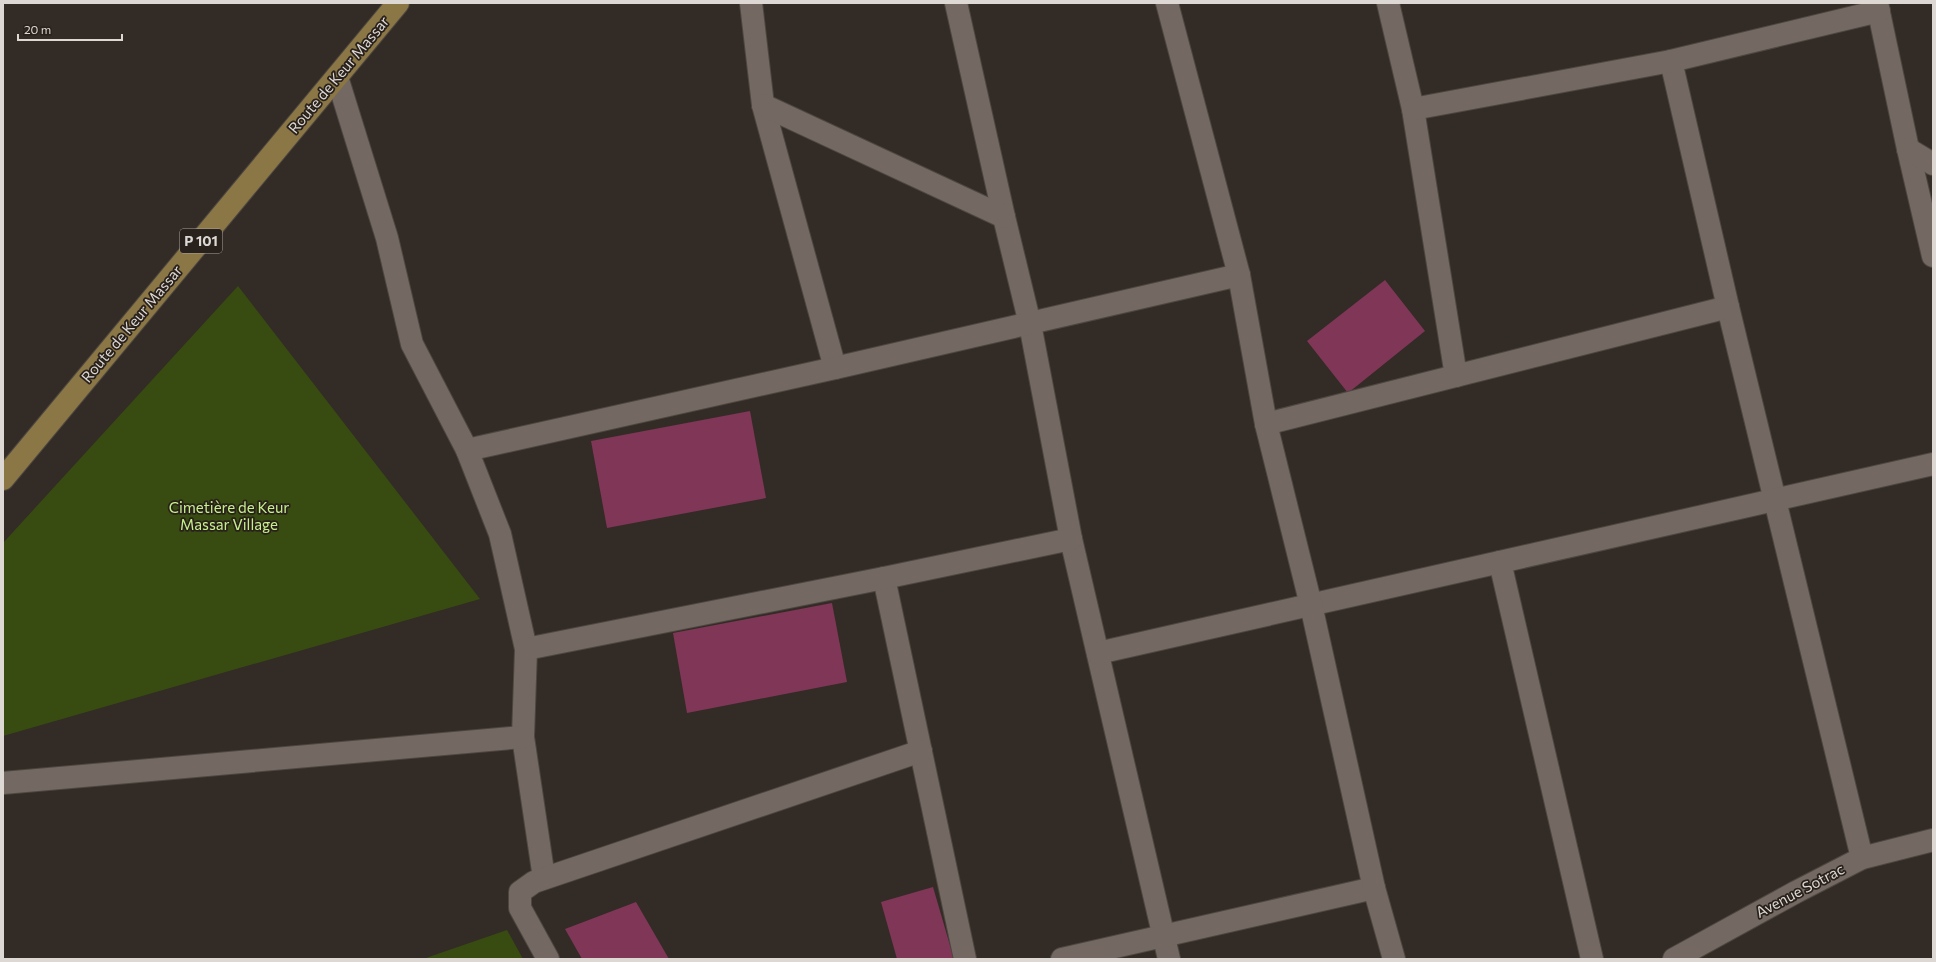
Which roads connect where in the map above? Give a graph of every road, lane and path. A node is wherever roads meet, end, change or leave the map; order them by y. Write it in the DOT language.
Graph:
graph roads {
  1 [pos="398,3"];
  2 [pos="751,3"];
  3 [pos="956,3"];
  4 [pos="1167,3"];
  5 [pos="1388,3"];
  6 [pos="1878,7"];
  7 [pos="1671,61"];
  8 [pos="337,77"];
  9 [pos="763,105"];
  10 [pos="1413,109"];
  11 [pos="1908,149"];
  12 [pos="1933,164"];
  13 [pos="1004,217"];
  14 [pos="1933,256"];
  15 [pos="1239,275"];
  16 [pos="1728,307"];
  17 [pos="1030,324"];
  18 [pos="836,368"];
  19 [pos="1456,376"];
  20 [pos="1266,424"];
  21 [pos="466,450"];
  22 [pos="1933,464"];
  23 [pos="3,479"];
  24 [pos="1775,500"];
  25 [pos="1072,539"];
  26 [pos="1500,562"];
  27 [pos="884,578"];
  28 [pos="1311,605"];
  29 [pos="526,649"];
  30 [pos="1098,653"];
  31 [pos="523,736"];
  32 [pos="921,750"];
  33 [pos="3,783"];
  34 [pos="1933,840"];
  35 [pos="1862,858"];
  36 [pos="544,878"];
  37 [pos="1374,888"];
  38 [pos="1164,936"];
  39 [pos="548,959"];
  40 [pos="966,959"];
  41 [pos="1062,959"];
  42 [pos="1169,959"];
  43 [pos="1394,959"];
  44 [pos="1592,959"];
  45 [pos="1674,959"];
  1 -- 8 [label="main road, Route de Keur Massar / P 101"];
  2 -- 9 [label="street"];
  3 -- 13 [label="street"];
  4 -- 15 [label="street"];
  5 -- 10 [label="street"];
  6 -- 7 [label="street"];
  6 -- 11 [label="street"];
  7 -- 10 [label="street"];
  7 -- 16 [label="street"];
  8 -- 21 [label="street"];
  8 -- 23 [label="main road, Route de Keur Massar / P 101"];
  9 -- 13 [label="street"];
  9 -- 18 [label="street"];
  10 -- 19 [label="street"];
  11 -- 12 [label="street"];
  11 -- 14 [label="street"];
  13 -- 17 [label="street"];
  15 -- 17 [label="street"];
  15 -- 20 [label="street"];
  16 -- 19 [label="street"];
  16 -- 24 [label="street"];
  17 -- 18 [label="street"];
  17 -- 25 [label="street"];
  18 -- 21 [label="street"];
  19 -- 20 [label="street"];
  20 -- 28 [label="street"];
  21 -- 29 [label="street"];
  22 -- 24 [label="street"];
  24 -- 26 [label="street"];
  24 -- 35 [label="street"];
  25 -- 27 [label="street"];
  25 -- 30 [label="street"];
  26 -- 28 [label="street"];
  26 -- 44 [label="street"];
  27 -- 29 [label="street"];
  27 -- 32 [label="street"];
  28 -- 30 [label="street"];
  28 -- 37 [label="street"];
  29 -- 31 [label="street"];
  30 -- 38 [label="street"];
  31 -- 33 [label="street"];
  31 -- 36 [label="street"];
  32 -- 36 [label="street"];
  32 -- 40 [label="street"];
  34 -- 35 [label="street, Avenue Sotrac"];
  35 -- 45 [label="street, Avenue Sotrac"];
  36 -- 39 [label="street"];
  37 -- 38 [label="street"];
  37 -- 43 [label="street"];
  38 -- 41 [label="street"];
  38 -- 42 [label="street"];
}
